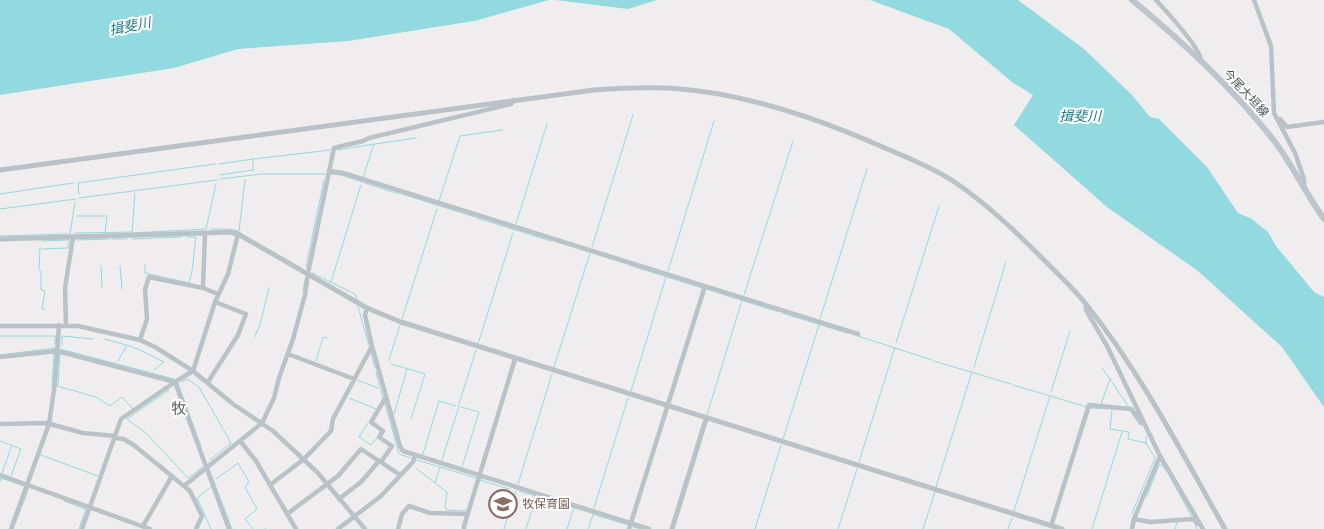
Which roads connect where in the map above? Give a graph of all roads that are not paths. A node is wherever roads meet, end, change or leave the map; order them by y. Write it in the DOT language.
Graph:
graph roads {
  1 [pos="1132,0"];
  2 [pos="1156,0"];
  3 [pos="1254,0"];
  4 [pos="1201,62"];
  5 [pos="514,100"];
  6 [pos="1274,113"];
  7 [pos="1324,122"];
  8 [pos="0,170"];
  9 [pos="329,170"];
  10 [pos="1304,188"];
  11 [pos="1324,219"];
  12 [pos="205,233"];
  13 [pos="238,234"];
  14 [pos="73,237"];
  15 [pos="0,239"];
  16 [pos="308,273"];
  17 [pos="706,286"];
  18 [pos="203,288"];
  19 [pos="218,294"];
  20 [pos="215,302"];
  21 [pos="1086,304"];
  22 [pos="367,308"];
  23 [pos="59,325"];
  24 [pos="0,326"];
  25 [pos="66,326"];
  26 [pos="858,334"];
  27 [pos="140,340"];
  28 [pos="372,346"];
  29 [pos="57,351"];
  30 [pos="288,354"];
  31 [pos="0,357"];
  32 [pos="515,359"];
  33 [pos="193,371"];
  34 [pos="354,379"];
  35 [pos="175,382"];
  36 [pos="208,382"];
  37 [pos="386,397"];
  38 [pos="668,406"];
  39 [pos="706,419"];
  40 [pos="262,423"];
  41 [pos="0,424"];
  42 [pos="49,424"];
  43 [pos="1148,432"];
  44 [pos="115,437"];
  45 [pos="241,442"];
  46 [pos="415,456"];
  47 [pos="1160,456"];
  48 [pos="304,459"];
  49 [pos="380,462"];
  50 [pos="206,468"];
  51 [pos="0,475"];
  52 [pos="400,475"];
  53 [pos="172,476"];
  54 [pos="480,476"];
  55 [pos="27,485"];
  56 [pos="270,485"];
  57 [pos="328,485"];
  58 [pos="184,486"];
  59 [pos="339,499"];
  60 [pos="90,507"];
  61 [pos="287,514"];
  62 [pos="468,514"];
  63 [pos="355,518"];
  64 [pos="1134,519"];
  65 [pos="142,526"];
  66 [pos="630,526"];
  67 [pos="1051,526"];
  68 [pos="11,529"];
  69 [pos="82,529"];
  70 [pos="150,529"];
  71 [pos="196,529"];
  72 [pos="229,529"];
  73 [pos="296,529"];
  74 [pos="338,529"];
  75 [pos="365,529"];
  76 [pos="398,529"];
  77 [pos="464,529"];
  78 [pos="649,529"];
  79 [pos="672,529"];
  80 [pos="1062,529"];
  81 [pos="1132,529"];
  82 [pos="1203,529"];
  83 [pos="1225,529"];
  1 -- 4 [label="main road, 今尾大垣線"];
  2 -- 4 [label="street"];
  3 -- 6 [label="street"];
  4 -- 10 [label="main road, 今尾大垣線"];
  5 -- 8 [label="street"];
  5 -- 9 [label="street"];
  5 -- 21 [label="street"];
  6 -- 7 [label="street"];
  6 -- 10 [label="street"];
  9 -- 16 [label="street"];
  9 -- 17 [label="street"];
  10 -- 11 [label="main road, 今尾大垣線"];
  12 -- 13 [label="street"];
  12 -- 14 [label="street"];
  12 -- 18 [label="street"];
  13 -- 16 [label="street"];
  13 -- 19 [label="street"];
  14 -- 15 [label="street"];
  14 -- 25 [label="street"];
  16 -- 22 [label="street"];
  16 -- 30 [label="street"];
  17 -- 26 [label="street"];
  17 -- 38 [label="street"];
  18 -- 19 [label="street"];
  18 -- 27 [label="street"];
  19 -- 20 [label="street"];
  20 -- 33 [label="street"];
  20 -- 36 [label="street"];
  21 -- 43 [label="street"];
  21 -- 83 [label="street"];
  22 -- 28 [label="street"];
  22 -- 32 [label="street"];
  23 -- 24 [label="street"];
  23 -- 25 [label="street"];
  23 -- 29 [label="street"];
  25 -- 27 [label="street"];
  27 -- 33 [label="street"];
  28 -- 34 [label="street"];
  28 -- 37 [label="street"];
  29 -- 31 [label="street"];
  29 -- 35 [label="street"];
  29 -- 42 [label="street"];
  30 -- 34 [label="street"];
  30 -- 40 [label="street"];
  32 -- 38 [label="street"];
  32 -- 54 [label="street"];
  33 -- 35 [label="street"];
  33 -- 36 [label="street"];
  34 -- 48 [label="street"];
  35 -- 44 [label="street"];
  35 -- 50 [label="street"];
  36 -- 40 [label="street"];
  37 -- 46 [label="street"];
  37 -- 49 [label="street"];
  38 -- 39 [label="street"];
  38 -- 66 [label="street"];
  39 -- 67 [label="street"];
  39 -- 79 [label="street"];
  40 -- 45 [label="street"];
  40 -- 48 [label="street"];
  41 -- 42 [label="street"];
  42 -- 44 [label="street"];
  42 -- 55 [label="street"];
  43 -- 47 [label="street"];
  43 -- 67 [label="street"];
  44 -- 53 [label="street"];
  44 -- 60 [label="street"];
  45 -- 50 [label="street"];
  45 -- 56 [label="street"];
  46 -- 52 [label="street"];
  46 -- 54 [label="street"];
  47 -- 64 [label="street"];
  47 -- 82 [label="street"];
  48 -- 56 [label="street"];
  48 -- 57 [label="street"];
  49 -- 52 [label="street"];
  49 -- 57 [label="street"];
  49 -- 59 [label="street"];
  50 -- 58 [label="street"];
  50 -- 72 [label="street"];
  51 -- 55 [label="street"];
  52 -- 63 [label="street"];
  53 -- 58 [label="street"];
  53 -- 65 [label="street"];
  54 -- 62 [label="street"];
  54 -- 66 [label="street"];
  55 -- 60 [label="street"];
  55 -- 68 [label="street"];
  56 -- 61 [label="street"];
  57 -- 59 [label="street"];
  57 -- 61 [label="street"];
  58 -- 71 [label="street"];
  59 -- 63 [label="street"];
  60 -- 65 [label="street"];
  60 -- 69 [label="street"];
  61 -- 73 [label="street"];
  62 -- 76 [label="street"];
  62 -- 77 [label="street"];
  63 -- 74 [label="street"];
  63 -- 75 [label="street"];
  64 -- 81 [label="street"];
  64 -- 82 [label="street"];
  65 -- 70 [label="street"];
  66 -- 78 [label="street"];
  67 -- 80 [label="street"];
}
